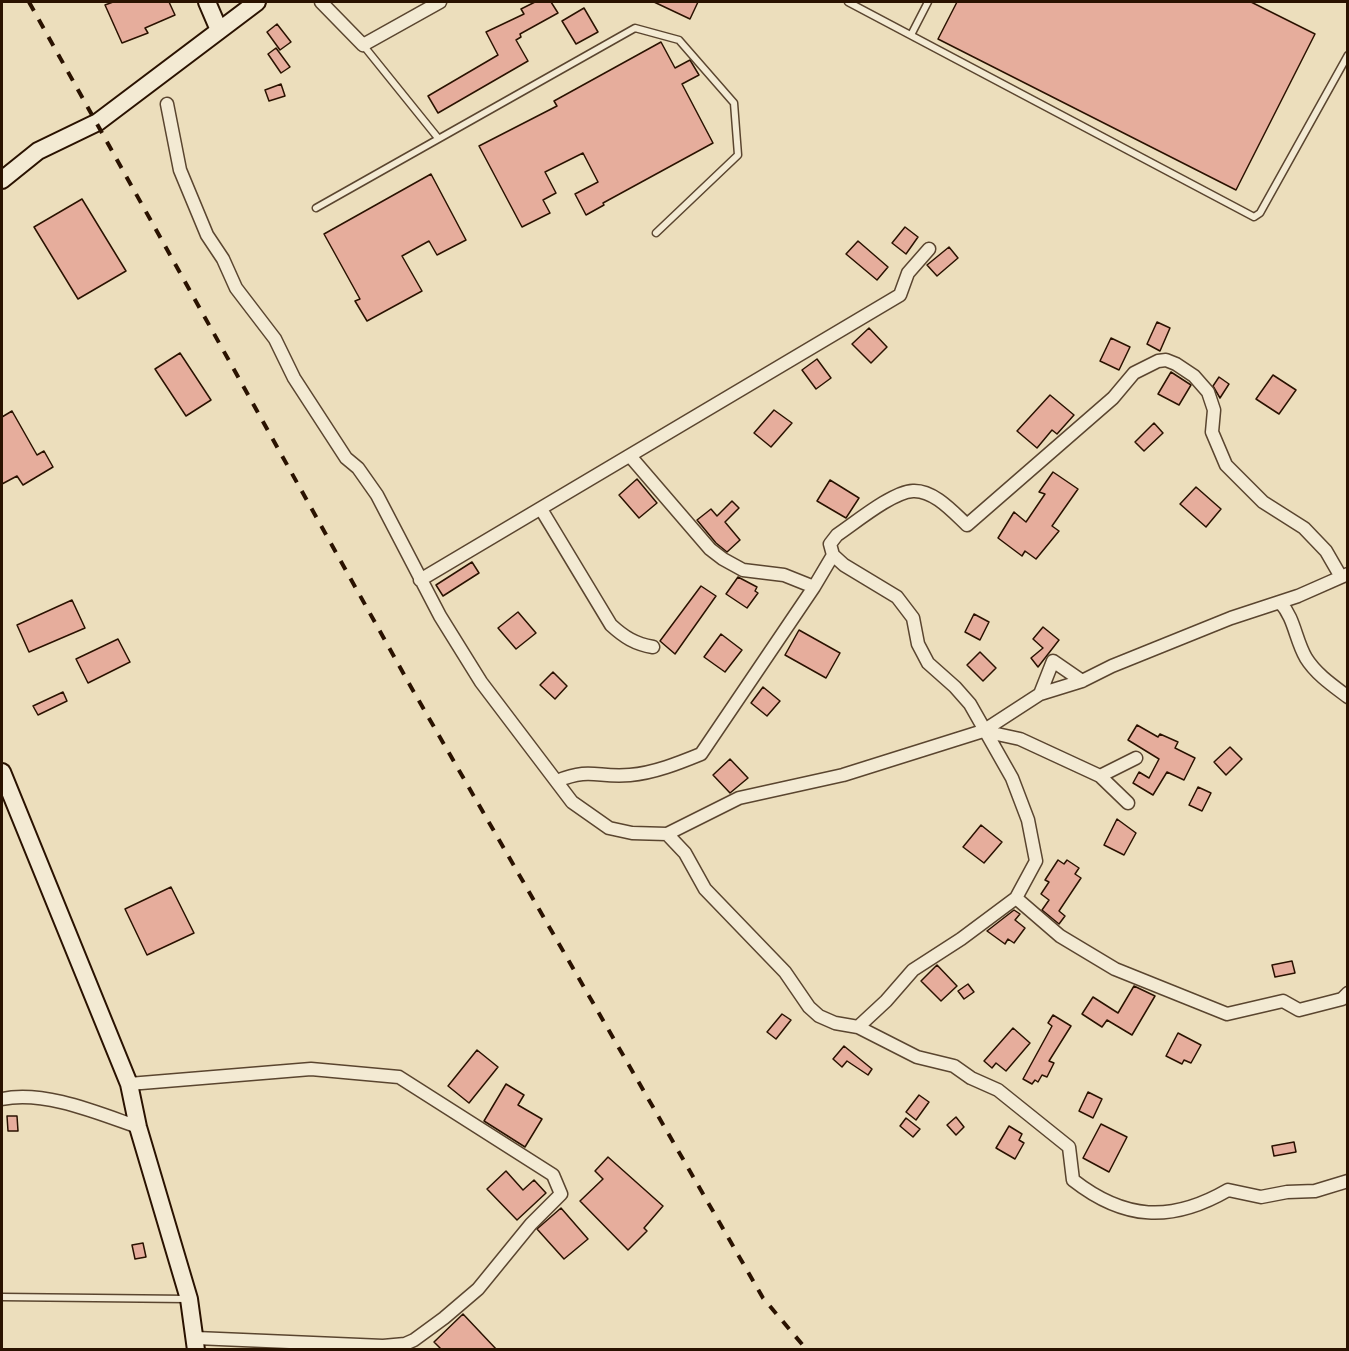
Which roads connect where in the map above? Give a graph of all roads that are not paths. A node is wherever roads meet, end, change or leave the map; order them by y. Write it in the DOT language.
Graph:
graph roads {
  1 [pos="207,2"];
  2 [pos="257,2"];
  3 [pos="321,2"];
  4 [pos="440,2"];
  5 [pos="848,2"];
  6 [pos="928,2"];
  7 [pos="219,30"];
  8 [pos="911,35"];
  9 [pos="363,45"];
  10 [pos="1347,55"];
  11 [pos="167,104"];
  12 [pos="438,138"];
  13 [pos="2,180"];
  14 [pos="316,208"];
  15 [pos="656,233"];
  16 [pos="929,249"];
  17 [pos="630,456"];
  18 [pos="541,508"];
  19 [pos="832,555"];
  20 [pos="1344,576"];
  21 [pos="420,580"];
  22 [pos="814,587"];
  23 [pos="1280,602"];
  24 [pos="653,647"];
  25 [pos="1082,681"];
  26 [pos="1040,694"];
  27 [pos="1347,697"];
  28 [pos="983,731"];
  29 [pos="1136,758"];
  30 [pos="2,772"];
  31 [pos="1100,776"];
  32 [pos="557,781"];
  33 [pos="1128,803"];
  34 [pos="667,834"];
  35 [pos="1016,898"];
  36 [pos="1347,993"];
  37 [pos="858,1027"];
  38 [pos="129,1084"];
  39 [pos="2,1099"];
  40 [pos="138,1127"];
  41 [pos="1347,1181"];
  42 [pos="2,1297"];
  43 [pos="189,1299"];
  44 [pos="196,1344"];
  1 -- 7 [label="main road"];
  2 -- 7 [label="main road"];
  3 -- 9 [label="street"];
  4 -- 9 [label="street"];
  5 -- 8 [label="lane"];
  6 -- 8 [label="lane"];
  7 -- 13 [label="main road"];
  8 -- 10 [label="lane"];
  9 -- 12 [label="lane"];
  11 -- 21 [label="street"];
  12 -- 14 [label="lane"];
  12 -- 15 [label="lane"];
  16 -- 17 [label="street"];
  17 -- 18 [label="street"];
  17 -- 22 [label="street"];
  18 -- 21 [label="street"];
  18 -- 24 [label="street"];
  19 -- 20 [label="street"];
  19 -- 22 [label="street"];
  19 -- 28 [label="street"];
  20 -- 23 [label="street"];
  21 -- 32 [label="street"];
  22 -- 32 [label="street"];
  23 -- 25 [label="street"];
  23 -- 27 [label="street"];
  25 -- 26 [label="street"];
  25 -- 26 [label="street"];
  26 -- 28 [label="street"];
  28 -- 31 [label="street"];
  28 -- 34 [label="street"];
  28 -- 35 [label="street"];
  29 -- 31 [label="street"];
  30 -- 38 [label="main road"];
  31 -- 33 [label="street"];
  32 -- 34 [label="street"];
  34 -- 37 [label="street"];
  35 -- 36 [label="street"];
  35 -- 37 [label="street"];
  37 -- 41 [label="street"];
  38 -- 40 [label="main road"];
  38 -- 44 [label="street"];
  39 -- 40 [label="street"];
  40 -- 43 [label="main road"];
  42 -- 43 [label="lane"];
  43 -- 44 [label="main road"];
}
